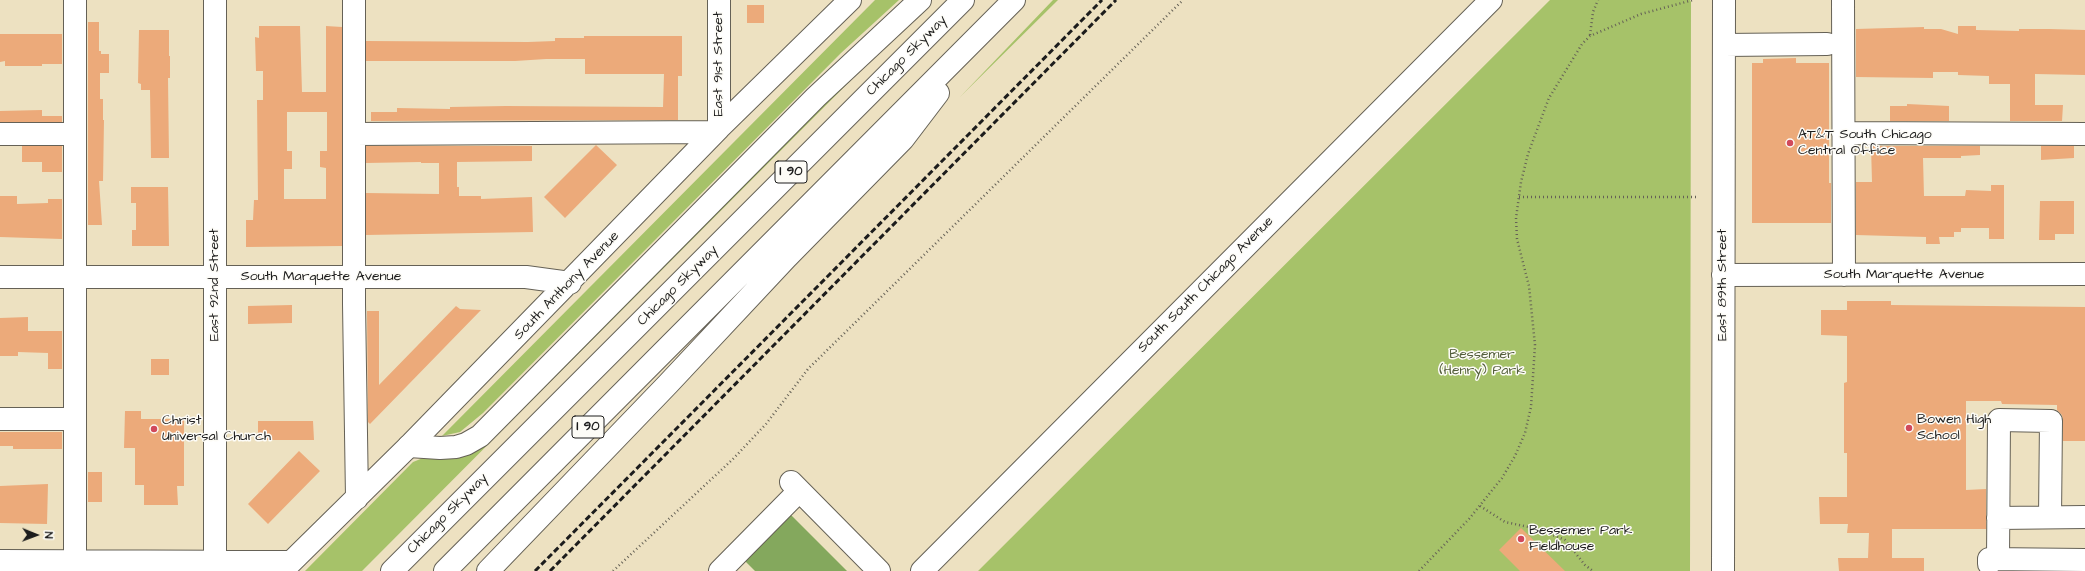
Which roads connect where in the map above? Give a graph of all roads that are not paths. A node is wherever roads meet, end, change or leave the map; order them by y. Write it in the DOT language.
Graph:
graph roads {
  1 [pos="75,0"];
  2 [pos="215,0"];
  3 [pos="354,0"];
  4 [pos="719,0"];
  5 [pos="920,0"];
  6 [pos="963,0"];
  7 [pos="1014,0"];
  8 [pos="1491,0"];
  9 [pos="1724,0"];
  10 [pos="1843,0"];
  11 [pos="847,2"];
  12 [pos="997,17"];
  13 [pos="1827,44"];
  14 [pos="1724,45"];
  15 [pos="717,130"];
  16 [pos="1843,133"];
  17 [pos="0,134"];
  18 [pos="75,134"];
  19 [pos="354,134"];
  20 [pos="2085,134"];
  21 [pos="2085,274"];
  22 [pos="1723,275"];
  23 [pos="1844,275"];
  24 [pos="0,277"];
  25 [pos="75,277"];
  26 [pos="215,277"];
  27 [pos="354,277"];
  28 [pos="570,283"];
  29 [pos="0,419"];
  30 [pos="75,419"];
  31 [pos="409,446"];
  32 [pos="356,498"];
  33 [pos="2050,516"];
  34 [pos="2085,517"];
  35 [pos="1998,518"];
  36 [pos="2085,560"];
  37 [pos="0,561"];
  38 [pos="1993,565"];
  39 [pos="71,566"];
  40 [pos="215,566"];
  41 [pos="286,566"];
  42 [pos="392,571"];
  43 [pos="445,571"];
  44 [pos="488,571"];
  45 [pos="720,571"];
  46 [pos="879,571"];
  47 [pos="922,571"];
  48 [pos="1723,571"];
  1 -- 18 [label="main road"];
  2 -- 26 [label="main road, East 92nd Street"];
  3 -- 19 [label="main road"];
  4 -- 15 [label="main road, East 91st Street"];
  5 -- 31 [label="main road"];
  6 -- 42 [label="main road, Chicago Skyway / I 90"];
  7 -- 12 [label="main road, I 90"];
  8 -- 47 [label="main road, South South Chicago Avenue"];
  9 -- 14 [label="main road, East 89th Street"];
  10 -- 16 [label="main road"];
  11 -- 15 [label="main road, South Anthony Avenue"];
  12 -- 43 [label="main road, I 90"];
  12 -- 44 [label="main road"];
  13 -- 14 [label="main road"];
  14 -- 22 [label="main road, East 89th Street"];
  15 -- 19 [label="main road"];
  15 -- 28 [label="main road, South Anthony Avenue"];
  16 -- 20 [label="main road"];
  16 -- 23 [label="main road"];
  17 -- 18 [label="main road"];
  18 -- 25 [label="main road"];
  19 -- 27 [label="main road"];
  21 -- 23 [label="main road, South Marquette Avenue"];
  22 -- 23 [label="main road, South Marquette Avenue"];
  22 -- 48 [label="main road, East 89th Street"];
  24 -- 25 [label="main road, South Marquette Avenue"];
  25 -- 26 [label="main road, South Marquette Avenue"];
  25 -- 30 [label="main road"];
  26 -- 27 [label="main road, South Marquette Avenue"];
  26 -- 40 [label="main road, East 92nd Street"];
  27 -- 28 [label="main road, South Marquette Avenue"];
  27 -- 32 [label="main road"];
  28 -- 31 [label="main road, South Anthony Avenue"];
  29 -- 30 [label="main road"];
  30 -- 39 [label="main road"];
  31 -- 32 [label="main road, South Anthony Avenue"];
  32 -- 41 [label="main road, South Anthony Avenue"];
  33 -- 34 [label="main road"];
  33 -- 35 [label="main road"];
  33 -- 35 [label="main road"];
  35 -- 38 [label="main road"];
  36 -- 38 [label="main road"];
  37 -- 39 [label="main road"];
  39 -- 40 [label="main road"];
  40 -- 41 [label="main road"];
  45 -- 46 [label="main road"];
}
